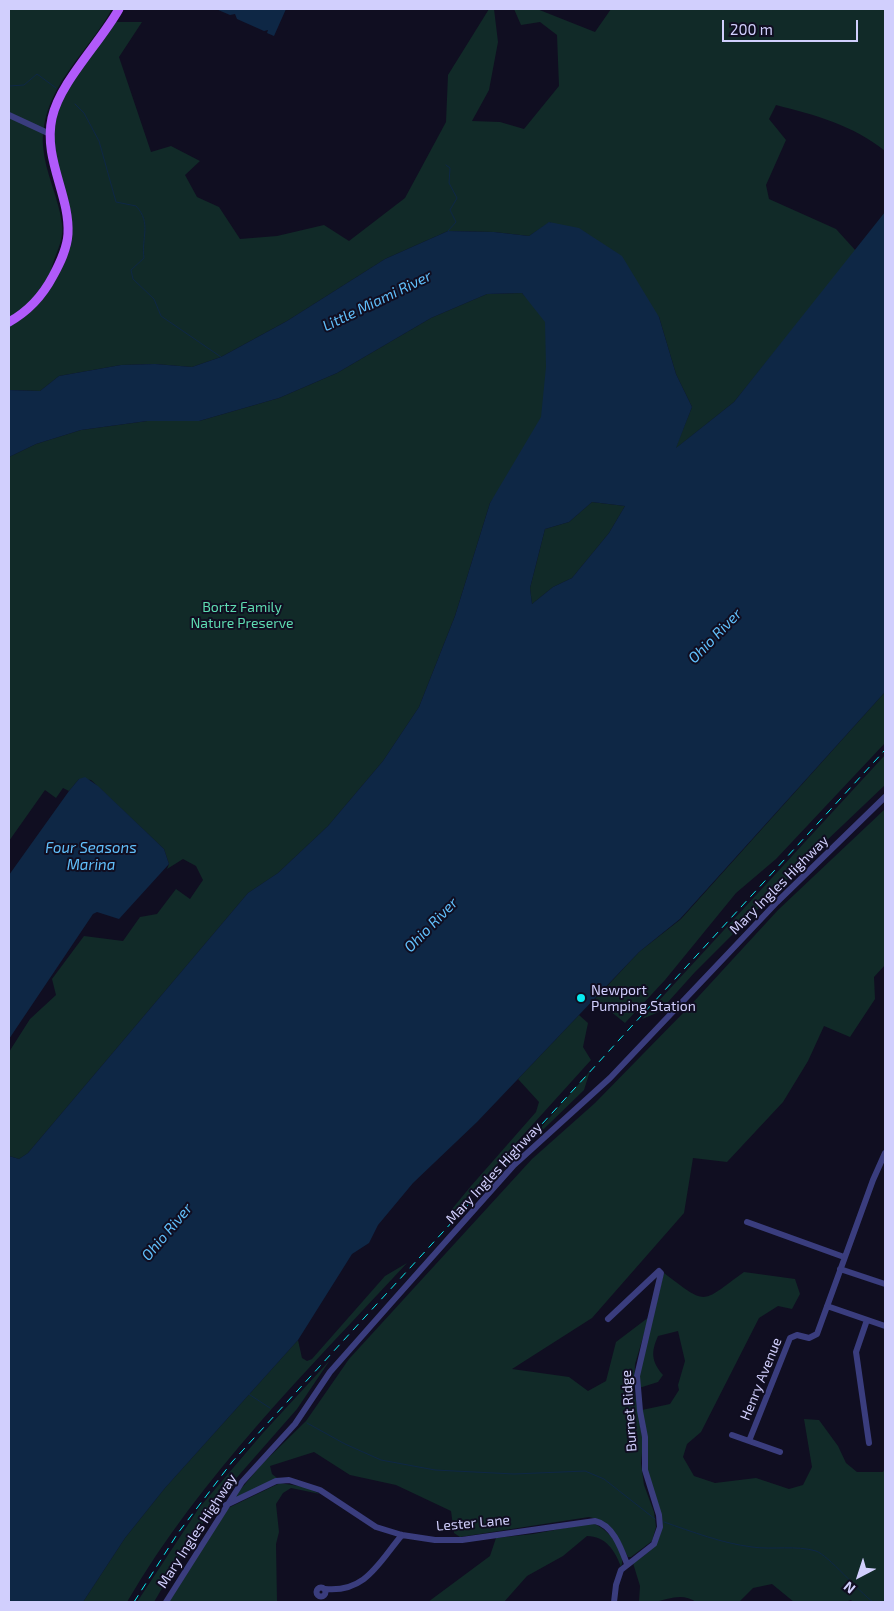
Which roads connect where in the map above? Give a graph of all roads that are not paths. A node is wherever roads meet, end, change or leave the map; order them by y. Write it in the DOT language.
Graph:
graph roads {
  1 [pos="119,9"];
  2 [pos="9,115"];
  3 [pos="50,134"];
  4 [pos="9,322"];
  5 [pos="885,798"];
  6 [pos="885,1153"];
  7 [pos="747,1222"];
  8 [pos="844,1257"];
  9 [pos="840,1269"];
  10 [pos="885,1284"];
  11 [pos="827,1306"];
  12 [pos="608,1319"];
  13 [pos="867,1320"];
  14 [pos="885,1326"];
  15 [pos="732,1435"];
  16 [pos="749,1442"];
  17 [pos="869,1443"];
  18 [pos="780,1452"];
  19 [pos="226,1505"];
  20 [pos="402,1535"];
  21 [pos="627,1564"];
  22 [pos="325,1589"];
  23 [pos="166,1602"];
  24 [pos="614,1602"];
  1 -- 3 [label="main road"];
  2 -- 3 [label="street"];
  3 -- 4 [label="main road"];
  5 -- 19 [label="street, Mary Ingles Highway"];
  6 -- 8 [label="street"];
  7 -- 8 [label="street"];
  8 -- 9 [label="street"];
  9 -- 10 [label="street"];
  9 -- 11 [label="street"];
  11 -- 13 [label="street"];
  11 -- 16 [label="street, Henry Avenue"];
  12 -- 21 [label="street, Burnet Ridge"];
  13 -- 14 [label="street"];
  13 -- 17 [label="street"];
  15 -- 16 [label="street"];
  16 -- 18 [label="street"];
  19 -- 20 [label="street, Lester Lane"];
  19 -- 23 [label="street, Mary Ingles Highway"];
  20 -- 21 [label="street, Lester Lane"];
  20 -- 22 [label="street"];
  21 -- 24 [label="street"];
}
